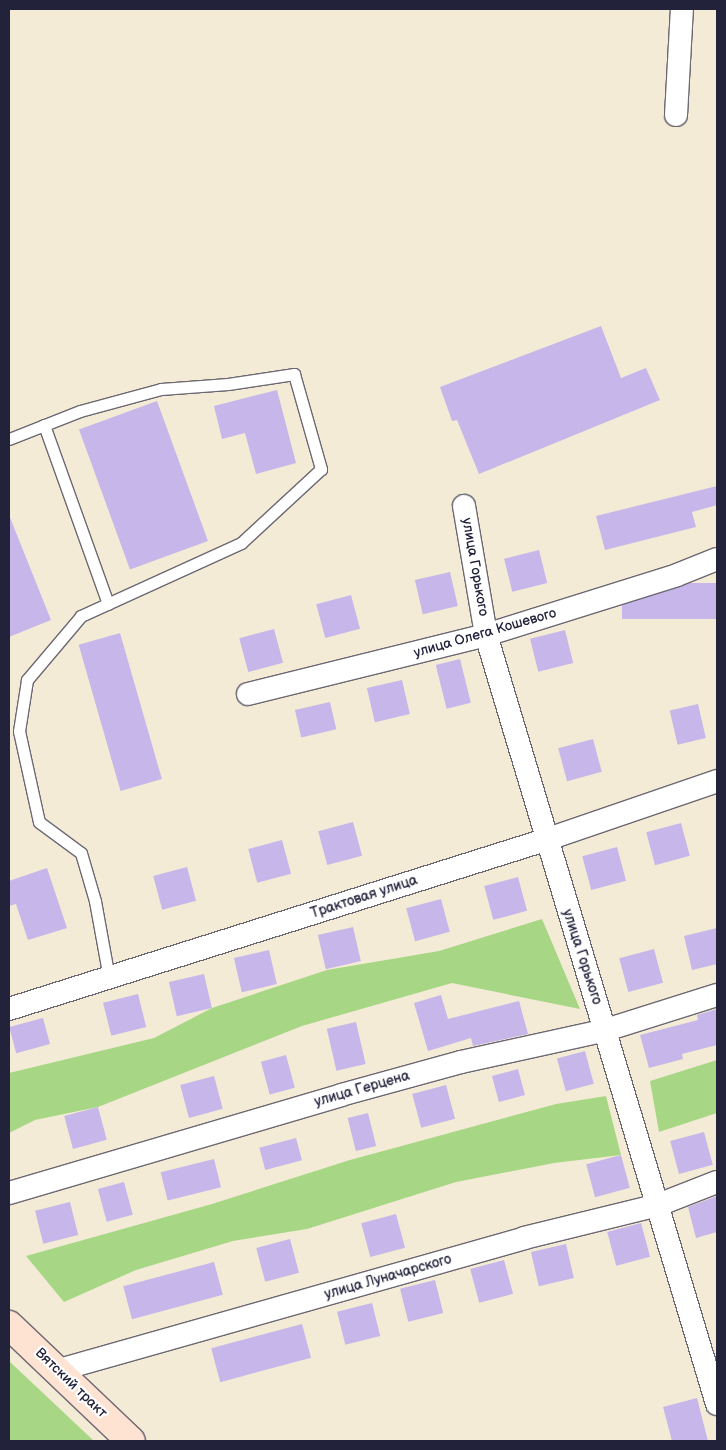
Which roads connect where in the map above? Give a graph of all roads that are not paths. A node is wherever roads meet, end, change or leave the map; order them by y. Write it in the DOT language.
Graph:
graph roads {
  1 [pos="682,9"];
  2 [pos="676,115"];
  3 [pos="44,425"];
  4 [pos="9,438"];
  5 [pos="464,506"];
  6 [pos="717,559"];
  7 [pos="108,604"];
  8 [pos="486,635"];
  9 [pos="248,694"];
  10 [pos="717,781"];
  11 [pos="545,840"];
  12 [pos="109,978"];
  13 [pos="717,995"];
  14 [pos="9,1010"];
  15 [pos="606,1030"];
  16 [pos="717,1182"];
  17 [pos="9,1194"];
  18 [pos="658,1205"];
  19 [pos="9,1325"];
  20 [pos="59,1370"];
  21 [pos="717,1404"];
  22 [pos="132,1441"];
  1 -- 2 [label="street"];
  3 -- 4 [label="lane"];
  3 -- 7 [label="lane"];
  3 -- 7 [label="lane"];
  5 -- 8 [label="street, улица Горького"];
  6 -- 8 [label="street, улица Олега Кошевого"];
  7 -- 12 [label="lane"];
  8 -- 9 [label="street, улица Олега Кошевого"];
  8 -- 11 [label="street, улица Горького"];
  10 -- 11 [label="street, Трактовая улица"];
  11 -- 12 [label="street, Трактовая улица"];
  11 -- 15 [label="street, улица Горького"];
  12 -- 14 [label="street, Трактовая улица"];
  13 -- 15 [label="street, улица Герцена"];
  15 -- 17 [label="street, улица Герцена"];
  15 -- 18 [label="street, улица Горького"];
  16 -- 18 [label="street, улица Луначарского"];
  18 -- 20 [label="street, улица Луначарского"];
  18 -- 21 [label="street, улица Горького"];
  19 -- 20 [label="main road, Вятский тракт"];
  20 -- 22 [label="main road, Вятский тракт"];
}
